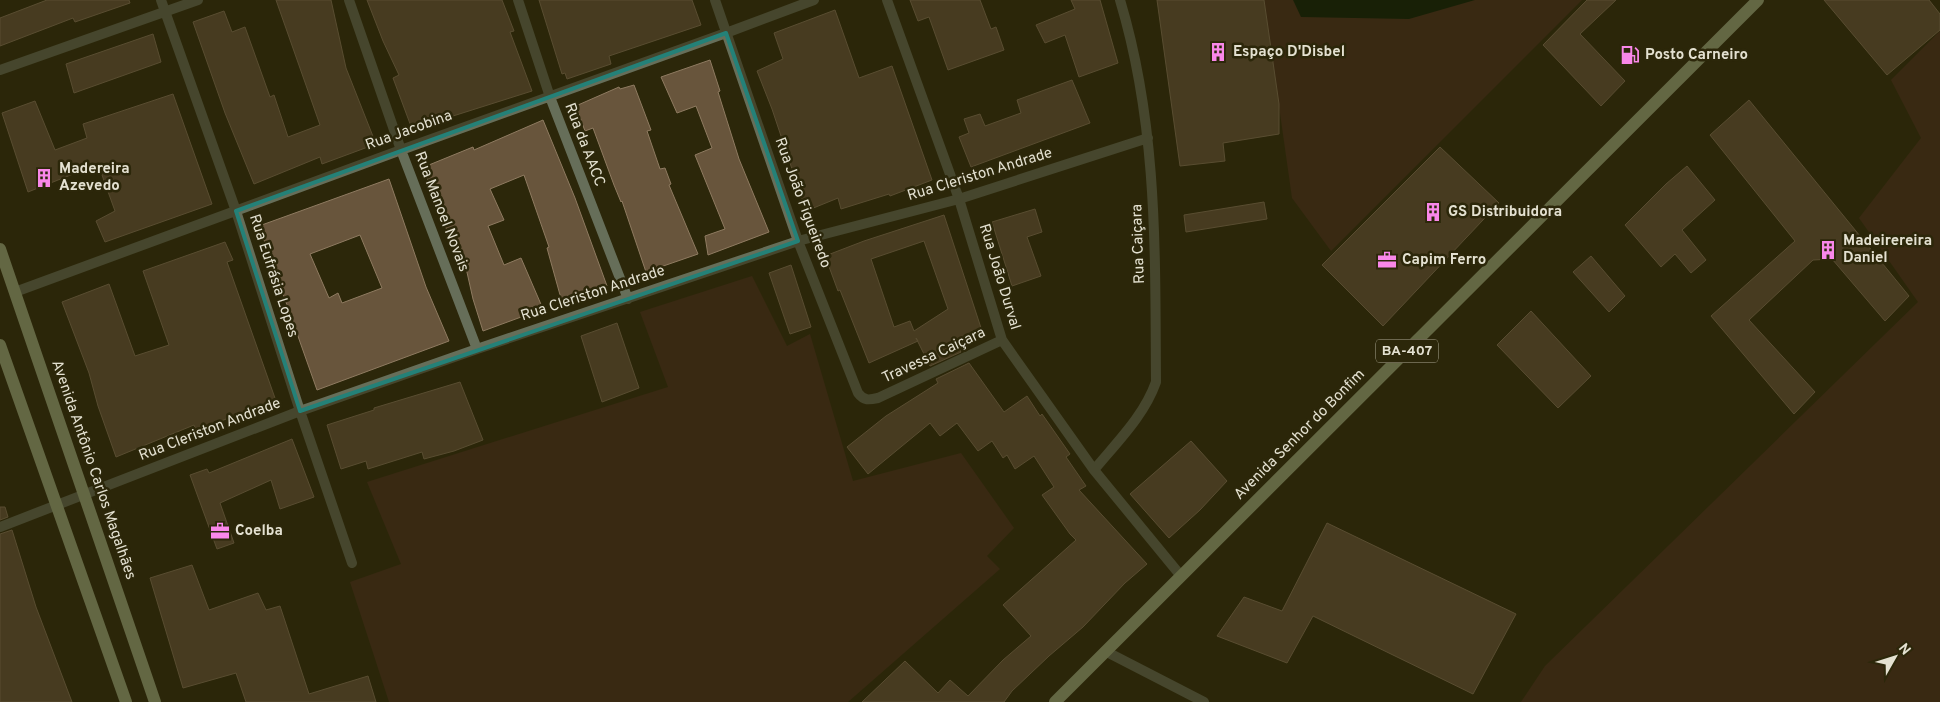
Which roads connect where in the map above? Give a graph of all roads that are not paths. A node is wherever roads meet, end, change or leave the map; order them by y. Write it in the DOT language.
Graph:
graph roads {
  1 [pos="161,0"];
  2 [pos="198,0"];
  3 [pos="349,0"];
  4 [pos="518,0"];
  5 [pos="715,0"];
  6 [pos="814,0"];
  7 [pos="887,0"];
  8 [pos="1120,0"];
  9 [pos="1758,0"];
  10 [pos="165,12"];
  11 [pos="726,34"];
  12 [pos="0,70"];
  13 [pos="550,97"];
  14 [pos="1148,138"];
  15 [pos="401,150"];
  16 [pos="959,199"];
  17 [pos="236,211"];
  18 [pos="798,241"];
  19 [pos="0,249"];
  20 [pos="15,292"];
  21 [pos="628,299"];
  22 [pos="1002,340"];
  23 [pos="0,345"];
  24 [pos="477,348"];
  25 [pos="878,398"];
  26 [pos="300,411"];
  27 [pos="1094,470"];
  28 [pos="84,496"];
  29 [pos="56,506"];
  30 [pos="0,527"];
  31 [pos="352,563"];
  32 [pos="1181,576"];
  33 [pos="1105,652"];
  34 [pos="126,702"];
  35 [pos="155,702"];
  36 [pos="1055,702"];
  37 [pos="1204,702"];
  1 -- 10 [label="street, Rua Eufrásia Lopes"];
  2 -- 10 [label="street"];
  3 -- 15 [label="street, Rua Manoel Novais"];
  4 -- 13 [label="street, Rua da AACC"];
  5 -- 11 [label="street, Rua João Figueiredo"];
  6 -- 11 [label="street, Rua Jacobina"];
  7 -- 16 [label="street, Rua João Durval"];
  8 -- 14 [label="street, Rua Caiçara"];
  9 -- 32 [label="main road, Avenida Senhor do Bonfim / BA-407"];
  10 -- 12 [label="street"];
  10 -- 17 [label="street, Rua Eufrásia Lopes"];
  11 -- 13 [label="street, Rua Jacobina"];
  11 -- 18 [label="street, Rua João Figueiredo"];
  13 -- 15 [label="street, Rua Jacobina"];
  13 -- 21 [label="street, Rua da AACC"];
  14 -- 16 [label="street, Rua Cleriston Andrade"];
  14 -- 27 [label="street, Rua Caiçara"];
  15 -- 17 [label="street, Rua Jacobina"];
  15 -- 24 [label="street, Rua Manoel Novais"];
  16 -- 18 [label="street, Rua Cleriston Andrade"];
  16 -- 22 [label="street, Rua João Durval"];
  17 -- 20 [label="street, Rua Jacobina"];
  17 -- 26 [label="street, Rua Eufrásia Lopes"];
  18 -- 21 [label="street, Rua Cleriston Andrade"];
  18 -- 25 [label="street, Rua João Figueiredo"];
  19 -- 20 [label="main road, Avenida Antônio Carlos Magalhães"];
  20 -- 28 [label="main road, Avenida Antônio Carlos Magalhães"];
  21 -- 24 [label="street, Rua Cleriston Andrade"];
  22 -- 25 [label="street, Travessa Caiçara"];
  22 -- 27 [label="street, Rua João Durval"];
  23 -- 29 [label="main road"];
  24 -- 26 [label="street, Rua Cleriston Andrade"];
  26 -- 28 [label="street, Rua Cleriston Andrade"];
  26 -- 31 [label="street, Rua Eufrásia Lopes"];
  27 -- 32 [label="street, Rua João Durval"];
  28 -- 29 [label="street, Rua Cleriston Andrade"];
  28 -- 35 [label="main road, Avenida Antônio Carlos Magalhães"];
  29 -- 30 [label="street, Rua Cleriston Andrade"];
  29 -- 34 [label="main road"];
  32 -- 33 [label="main road, Avenida Senhor do Bonfim / BA-407"];
  33 -- 36 [label="main road, Avenida Senhor do Bonfim / BA-407"];
  33 -- 37 [label="street"];
}
